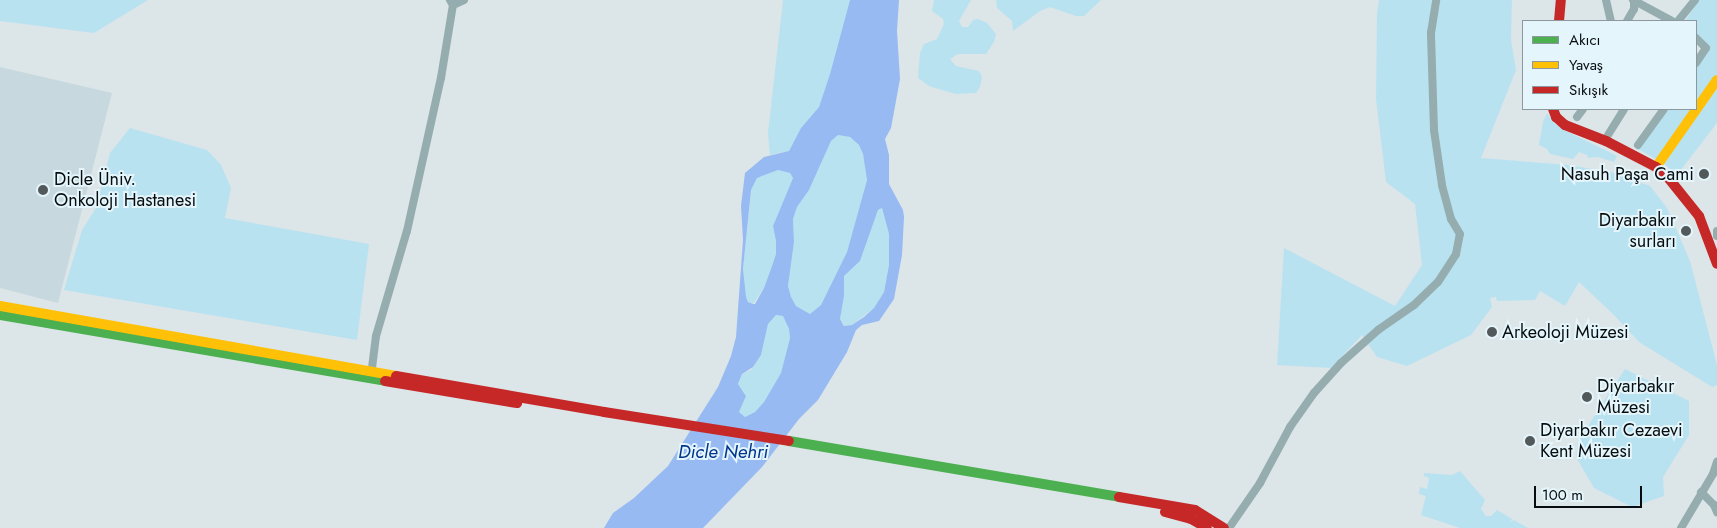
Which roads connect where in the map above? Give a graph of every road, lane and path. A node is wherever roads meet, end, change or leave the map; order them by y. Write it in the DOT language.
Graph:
graph roads {
  1 [pos="464,0"];
  2 [pos="1436,0"];
  3 [pos="1561,0"];
  4 [pos="1606,0"];
  5 [pos="1633,0"];
  6 [pos="1696,0"];
  7 [pos="452,3"];
  8 [pos="1559,20"];
  9 [pos="1611,20"];
  10 [pos="1628,20"];
  11 [pos="1670,20"];
  12 [pos="1679,20"];
  13 [pos="1697,39"];
  14 [pos="1697,62"];
  15 [pos="1717,80"];
  16 [pos="1697,109"];
  17 [pos="1552,110"];
  18 [pos="1582,110"];
  19 [pos="1623,110"];
  20 [pos="1663,110"];
  21 [pos="1696,110"];
  22 [pos="1577,117"];
  23 [pos="1608,135"];
  24 [pos="1638,145"];
  25 [pos="1656,167"];
  26 [pos="1717,231"];
  27 [pos="1717,235"];
  28 [pos="1717,264"];
  29 [pos="0,306"];
  30 [pos="0,316"];
  31 [pos="371,374"];
  32 [pos="1717,462"];
  33 [pos="1715,476"];
  34 [pos="1701,492"];
  35 [pos="1082,495"];
  36 [pos="1717,512"];
  37 [pos="1207,528"];
  38 [pos="1224,528"];
  39 [pos="1229,528"];
  40 [pos="1682,528"];
  1 -- 7 [label="street"];
  2 -- 39 [label="street"];
  3 -- 8 [label="main road"];
  4 -- 9 [label="street"];
  5 -- 10 [label="street"];
  5 -- 11 [label="street"];
  6 -- 12 [label="street"];
  7 -- 31 [label="street"];
  13 -- 14 [label="street"];
  15 -- 16 [label="main road"];
  17 -- 25 [label="main road"];
  18 -- 22 [label="street"];
  19 -- 23 [label="street"];
  20 -- 24 [label="street"];
  21 -- 25 [label="main road"];
  25 -- 28 [label="main road"];
  26 -- 27 [label="street"];
  29 -- 31 [label="main road"];
  30 -- 31 [label="main road"];
  31 -- 35 [label="main road"];
  32 -- 33 [label="street"];
  33 -- 34 [label="street"];
  34 -- 36 [label="street"];
  34 -- 40 [label="street"];
  35 -- 37 [label="main road"];
  35 -- 38 [label="main road"];
}
